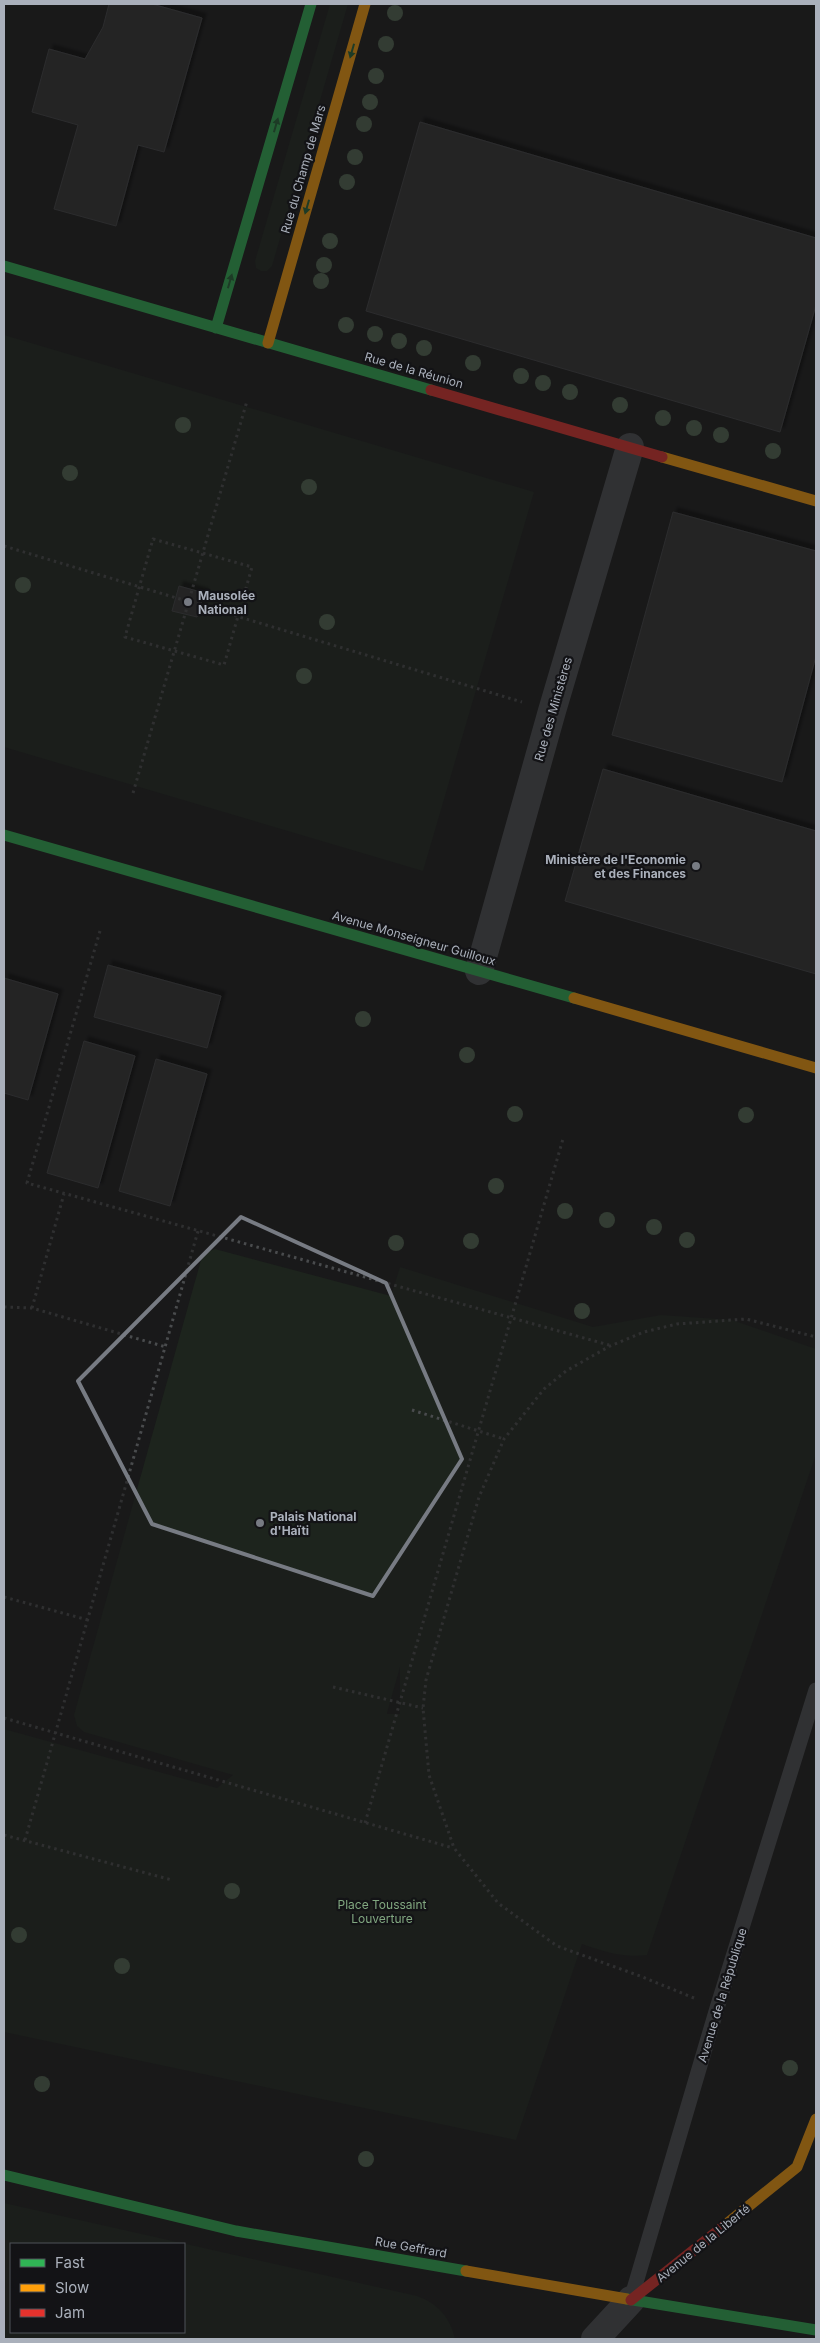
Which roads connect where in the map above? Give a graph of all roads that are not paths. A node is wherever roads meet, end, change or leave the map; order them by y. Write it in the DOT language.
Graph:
graph roads {
  1 [pos="311,4"];
  2 [pos="365,4"];
  3 [pos="4,266"];
  4 [pos="216,328"];
  5 [pos="268,343"];
  6 [pos="630,447"];
  7 [pos="816,500"];
  8 [pos="4,835"];
  9 [pos="479,971"];
  10 [pos="816,1068"];
  11 [pos="816,1690"];
  12 [pos="816,2119"];
  13 [pos="807,2159"];
  14 [pos="4,2175"];
  15 [pos="631,2300"];
  16 [pos="816,2330"];
  17 [pos="595,2339"];
  4 -- 1 [label="street, one-way"];
  2 -- 5 [label="street, Rue du Champ de Mars, one-way"];
  3 -- 4 [label="street, Rue de la Réunion"];
  4 -- 5 [label="street, Rue de la Réunion"];
  5 -- 6 [label="street, Rue de la Réunion"];
  6 -- 7 [label="street, Rue de la Réunion"];
  6 -- 9 [label="street, Rue des Ministères"];
  8 -- 9 [label="street, Avenue Monseigneur Guilloux"];
  9 -- 10 [label="street, Avenue Monseigneur Guilloux"];
  11 -- 15 [label="lane, Avenue de la République"];
  12 -- 13 [label="street"];
  13 -- 15 [label="street, Avenue de la Liberté"];
  14 -- 15 [label="street, Rue Geffrard"];
  15 -- 16 [label="street, Rue Geffrard"];
  15 -- 17 [label="street, Avenue de la Liberté"];
}
